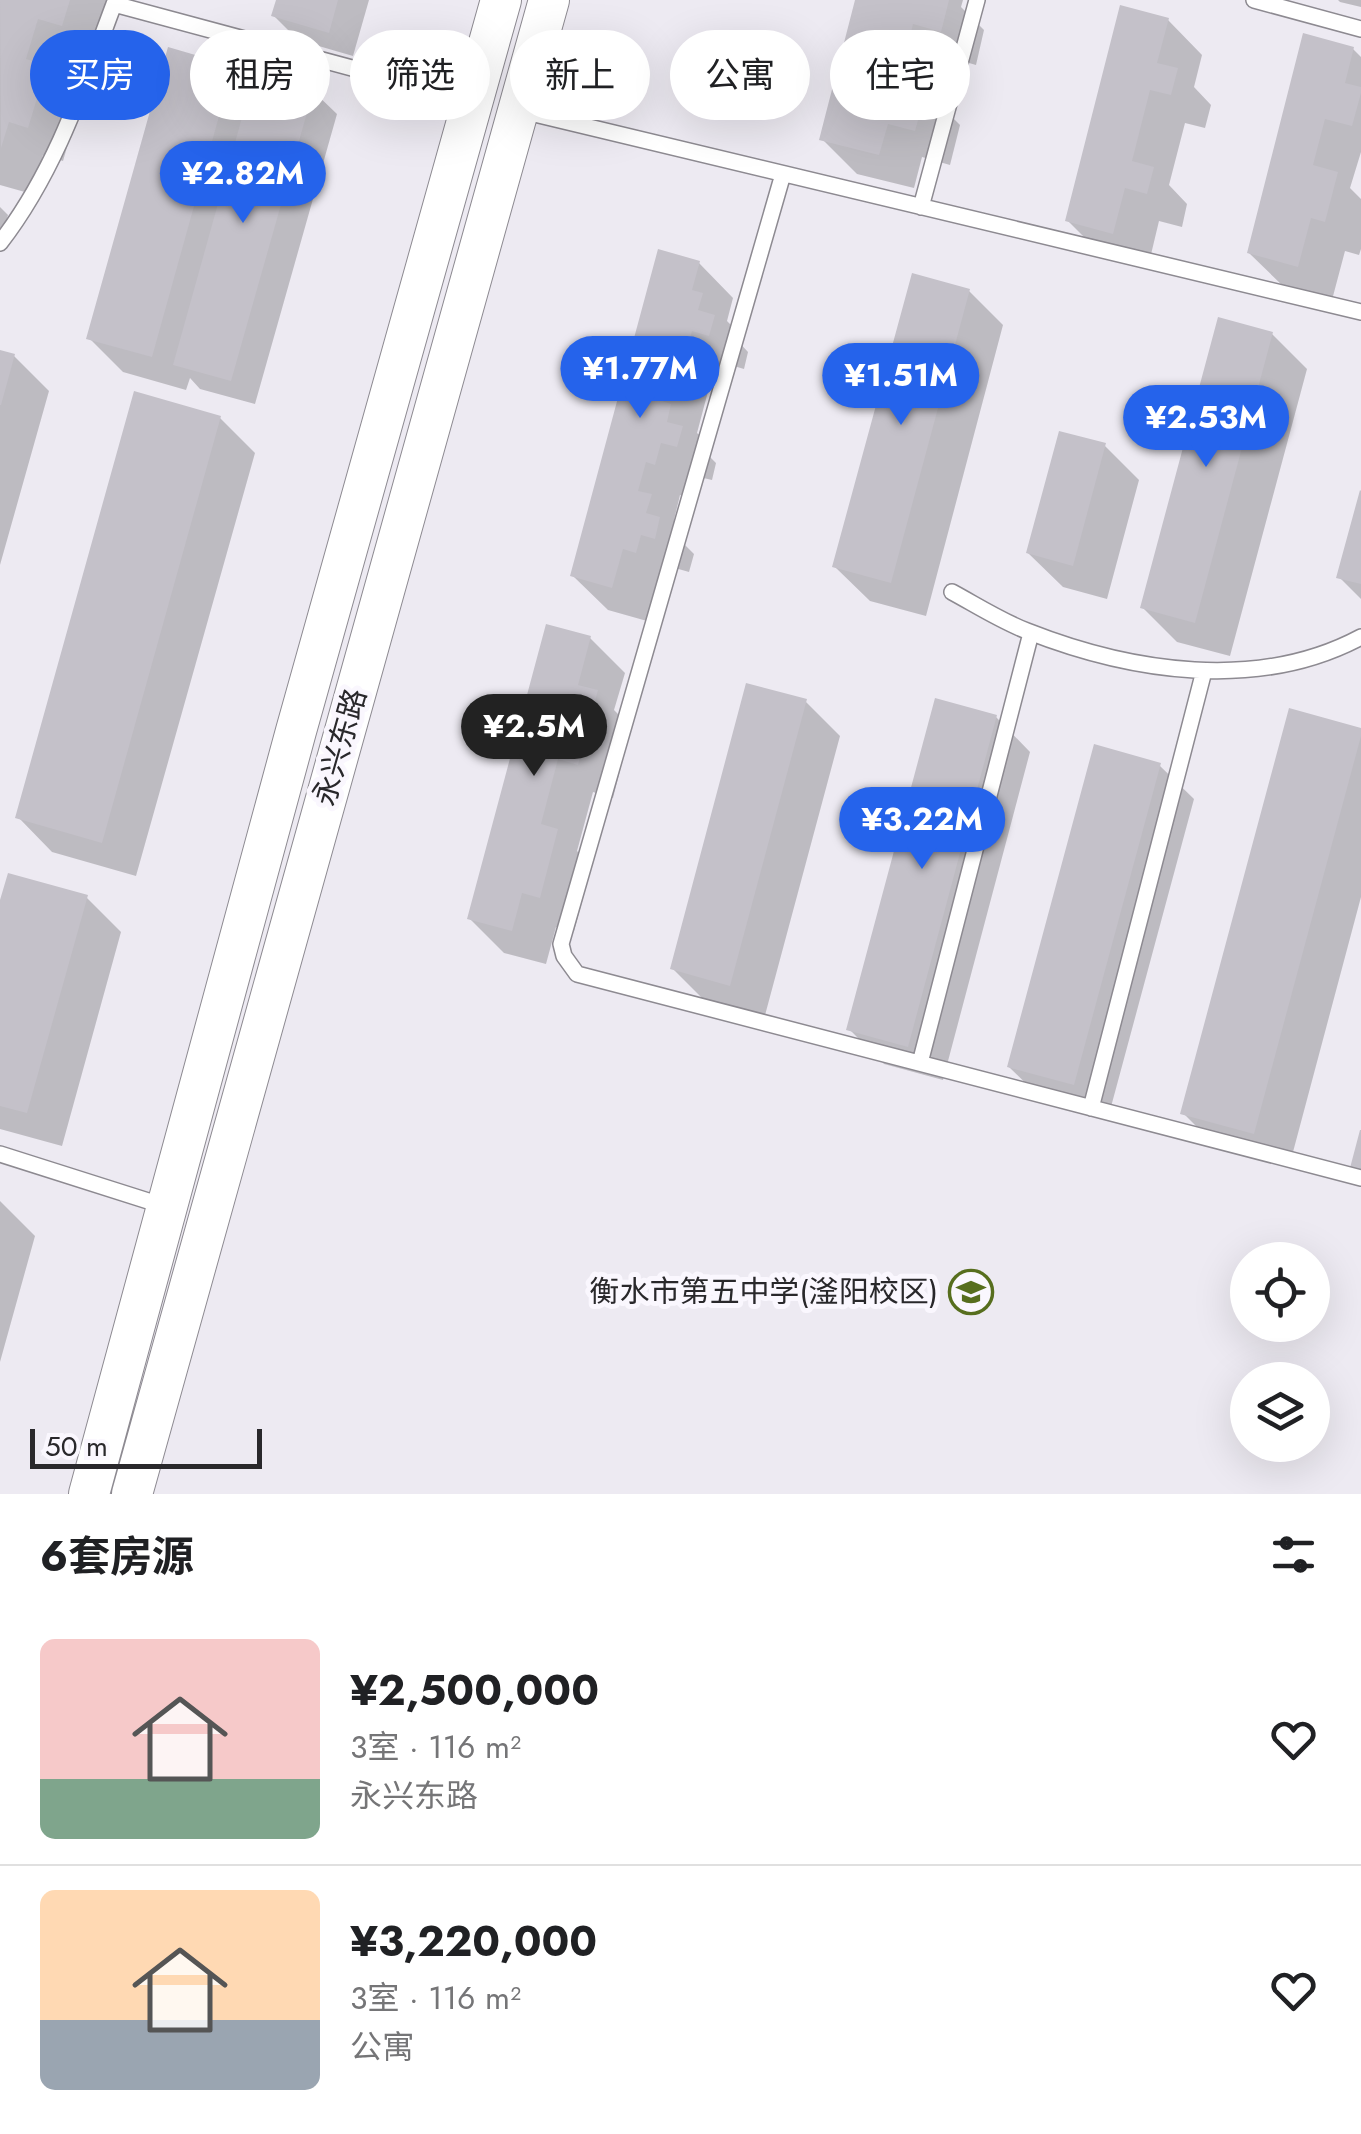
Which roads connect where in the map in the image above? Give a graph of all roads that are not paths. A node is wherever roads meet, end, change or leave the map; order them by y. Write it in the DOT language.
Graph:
graph roads {
  1 [pos="500,0"];
  2 [pos="549,0"];
  3 [pos="977,0"];
  4 [pos="1254,0"];
  5 [pos="114,2"];
  6 [pos="1361,29"];
  7 [pos="541,30"];
  8 [pos="490,36"];
  9 [pos="350,67"];
  10 [pos="467,120"];
  11 [pos="515,120"];
  12 [pos="559,120"];
  13 [pos="782,174"];
  14 [pos="921,207"];
  15 [pos="0,243"];
  16 [pos="1361,312"];
  17 [pos="952,592"];
  18 [pos="1031,633"];
  19 [pos="1361,637"];
  20 [pos="1204,671"];
  21 [pos="920,1063"];
  22 [pos="1090,1108"];
  23 [pos="0,1154"];
  24 [pos="1361,1178"];
  25 [pos="167,1207"];
  26 [pos="89,1494"];
  27 [pos="132,1494"];
  1 -- 8 [label="street, 永兴东路"];
  2 -- 7 [label="street, 永兴东路"];
  3 -- 14 [label="lane"];
  4 -- 6 [label="lane"];
  5 -- 9 [label="lane"];
  5 -- 15 [label="lane"];
  10 -- 25 [label="street, 永兴东路"];
  11 -- 27 [label="street, 永兴东路"];
  12 -- 13 [label="lane"];
  13 -- 14 [label="lane"];
  13 -- 21 [label="lane"];
  14 -- 16 [label="lane"];
  17 -- 18 [label="lane"];
  18 -- 20 [label="lane"];
  18 -- 21 [label="lane"];
  19 -- 20 [label="lane"];
  20 -- 22 [label="lane"];
  21 -- 22 [label="lane"];
  22 -- 24 [label="lane"];
  23 -- 25 [label="lane"];
  25 -- 26 [label="street, 永兴东路"];
}
